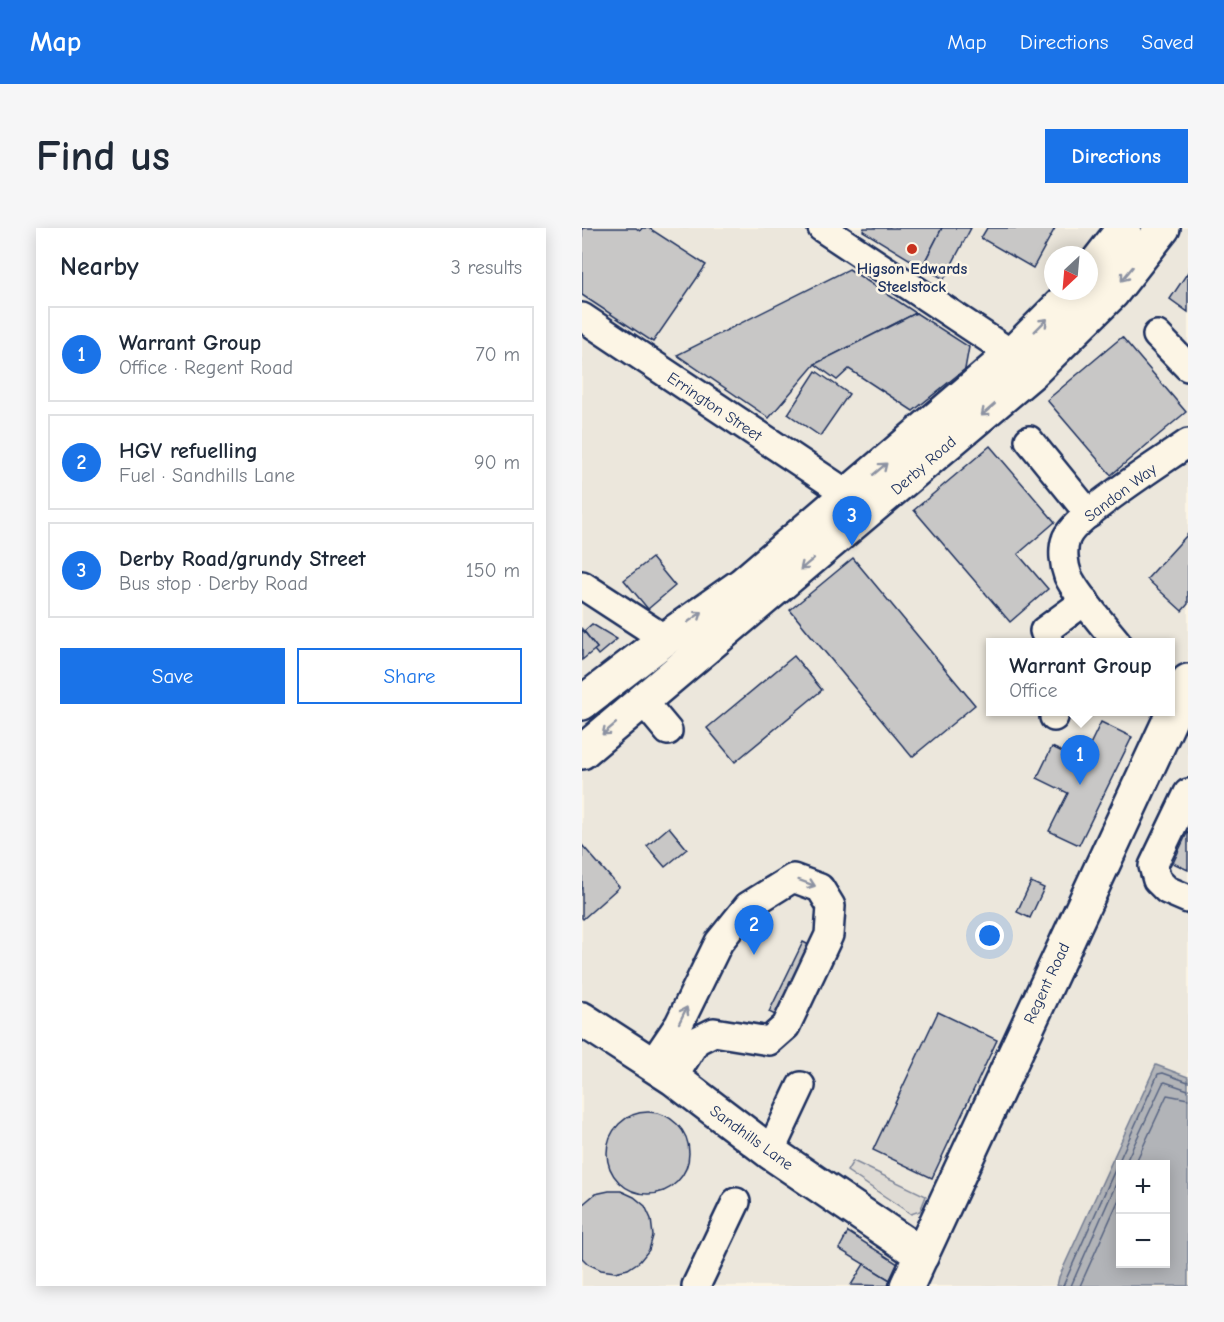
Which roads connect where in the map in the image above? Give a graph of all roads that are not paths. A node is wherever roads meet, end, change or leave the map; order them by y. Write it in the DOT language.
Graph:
graph roads {
  1 [pos="822,228"];
  2 [pos="1124,228"];
  3 [pos="1163,228"];
  4 [pos="1098,261"];
  5 [pos="1066,300"];
  6 [pos="582,317"];
  7 [pos="1157,335"];
  8 [pos="1012,354"];
  9 [pos="1188,367"];
  10 [pos="1029,440"];
  11 [pos="1188,443"];
  12 [pos="849,495"];
  13 [pos="1089,514"];
  14 [pos="582,585"];
  15 [pos="1085,601"];
  16 [pos="1047,638"];
  17 [pos="1114,638"];
  18 [pos="665,639"];
  19 [pos="643,701"];
  20 [pos="582,703"];
  21 [pos="1168,716"];
  22 [pos="668,731"];
  23 [pos="582,752"];
  24 [pos="1188,793"];
  25 [pos="1188,899"];
  26 [pos="582,1019"];
  27 [pos="663,1071"];
  28 [pos="801,1086"];
  29 [pos="770,1152"];
  30 [pos="736,1202"];
  31 [pos="922,1255"];
  32 [pos="696,1286"];
  33 [pos="907,1286"];
  1 -- 8 [label="street"];
  2 -- 4 [label="main road"];
  3 -- 19 [label="main road, Derby Road, one-way"];
  8 -- 5 [label="main road, Derby Road, one-way"];
  6 -- 12 [label="street, Errington Street"];
  7 -- 9 [label="street"];
  12 -- 8 [label="main road, Derby Road, one-way"];
  10 -- 13 [label="street"];
  11 -- 13 [label="street, Sandon Way"];
  18 -- 12 [label="main road, Derby Road, one-way"];
  13 -- 15 [label="street, Sandon Way"];
  14 -- 18 [label="street"];
  15 -- 16 [label="street"];
  15 -- 17 [label="street, Sandon Way"];
  18 -- 20 [label="main road, Derby Road"];
  19 -- 22 [label="street"];
  19 -- 23 [label="main road, Derby Road, one-way"];
  21 -- 31 [label="main road, Regent Road"];
  24 -- 25 [label="street"];
  26 -- 27 [label="main road, Sandhills Lane"];
  27 -- 27 [label="street, one-way"];
  27 -- 29 [label="main road, Sandhills Lane"];
  28 -- 29 [label="street"];
  29 -- 31 [label="main road, Sandhills Lane"];
  30 -- 32 [label="street"];
  31 -- 33 [label="main road, Regent Road"];
}
